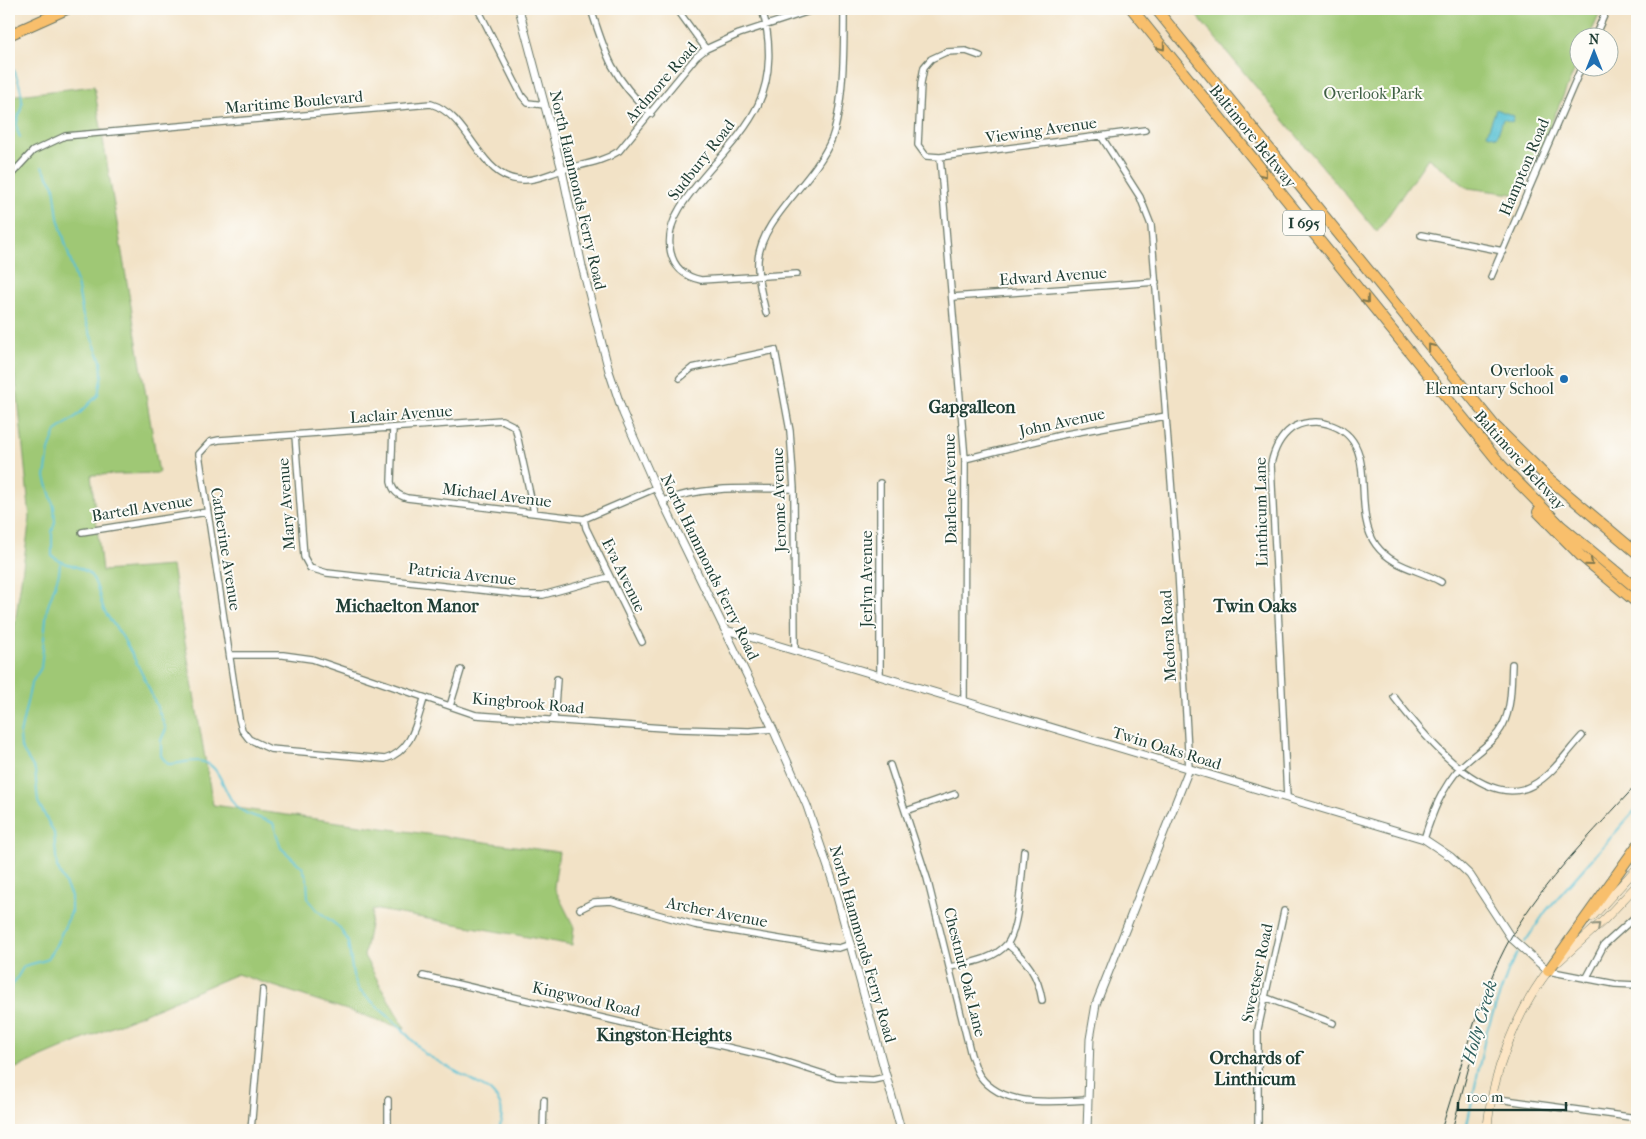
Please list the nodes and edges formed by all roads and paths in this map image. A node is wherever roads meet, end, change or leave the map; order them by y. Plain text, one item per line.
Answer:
1 (67, 9) edge
2 (478, 9) edge
3 (519, 9) edge
4 (591, 9) edge
5 (677, 9) edge
6 (762, 9) edge
7 (816, 9) edge
8 (844, 9) edge
9 (1132, 9) edge
10 (1156, 9) edge
11 (1607, 9) edge
12 (767, 25) junction
13 (1598, 28) edge
14 (9, 35) edge
15 (706, 49) junction
16 (980, 56) dead end
17 (1577, 78) edge
18 (545, 105) junction
19 (651, 114) junction
20 (1145, 130) dead end
21 (1102, 136) junction
22 (940, 157) junction
23 (562, 170) junction
24 (9, 177) edge
25 (1421, 234) dead end
26 (1503, 250) junction
27 (797, 274) dead end
28 (758, 276) junction
29 (1491, 277) dead end
30 (1156, 282) junction
31 (952, 297) junction
32 (766, 313) dead end
33 (680, 378) dead end
34 (1166, 416) junction
35 (393, 428) junction
36 (295, 436) junction
37 (1476, 436) junction
38 (203, 447) joint
39 (965, 459) junction
40 (880, 483) dead end
41 (656, 488) junction
42 (794, 489) junction
43 (663, 501) junction
44 (207, 512) junction
45 (534, 512) junction
46 (584, 519) junction
47 (82, 532) dead end
48 (1614, 535) junction
49 (1637, 548) edge
50 (1637, 553) edge
51 (310, 568) joint
52 (609, 577) junction
53 (1441, 582) dead end
54 (1637, 589) edge
55 (1637, 603) edge
56 (726, 630) junction
57 (642, 642) dead end
58 (795, 650) junction
59 (230, 655) junction
60 (1512, 664) dead end
61 (461, 670) dead end
62 (880, 675) junction
63 (557, 679) dead end
64 (1394, 697) dead end
65 (424, 699) junction
66 (964, 701) junction
67 (450, 706) junction
68 (554, 719) junction
69 (773, 728) junction
70 (1582, 736) dead end
71 (890, 765) dead end
72 (1460, 768) junction
73 (1189, 769) junction
74 (955, 794) dead end
75 (1286, 797) junction
76 (906, 811) junction
77 (1424, 839) junction
78 (1637, 846) edge
79 (1024, 851) dead end
80 (1637, 868) edge
81 (1637, 885) edge
82 (580, 909) dead end
83 (1284, 911) dead end
84 (1637, 915) edge
85 (851, 944) junction
86 (1007, 944) junction
87 (950, 967) junction
88 (1548, 971) junction
89 (424, 976) dead end
90 (1586, 978) junction
91 (1637, 985) edge
92 (262, 990) dead end
93 (1264, 997) junction
94 (1042, 1000) dead end
95 (1333, 1023) dead end
96 (887, 1077) junction
97 (1492, 1098) junction
98 (388, 1100) dead end
99 (544, 1100) dead end
100 (1088, 1100) junction
101 (1637, 1118) edge
102 (252, 1130) edge
103 (388, 1130) edge
104 (543, 1130) edge
105 (901, 1130) edge
106 (1087, 1130) edge
107 (1258, 1130) edge
108 (1488, 1130) edge

1 - 14 highway
2 - 18 street
3 - 18 street, North Hammonds Ferry Road
4 - 19 street
5 - 15 street
6 - 12 street, Sudbury Road
7 - 12 street, Ardmore Road
8 - 28 street
9 -> 37 highway, Baltimore Beltway / I 695
48 -> 10 highway, Baltimore Beltway / I 695
11 - 13 street
12 - 15 street, Ardmore Road
12 - 28 street, Sudbury Road
15 - 19 street, Ardmore Road
16 - 22 street
17 - 26 street, Hampton Road
18 - 23 street, North Hammonds Ferry Road
19 - 23 street, Ardmore Road
20 - 21 street, Viewing Avenue
21 - 22 street, Viewing Avenue
21 - 30 street, Medora Road
22 - 31 street, Darlene Avenue
23 - 24 street, Maritime Boulevard
23 - 41 street, North Hammonds Ferry Road
25 - 26 street
26 - 29 street, Hampton Road
27 - 28 street, Sudbury Road
28 - 32 street
30 - 31 street, Edward Avenue
30 - 34 street, Medora Road
31 - 39 street, Darlene Avenue
33 - 42 street, Jerome Avenue
34 - 39 street, John Avenue
34 - 73 street, Medora Road
35 - 36 street, Laclair Avenue
35 - 45 street, Michael Avenue
35 - 45 street, Laclair Avenue
36 - 38 street, Laclair Avenue
36 - 51 street, Mary Avenue
37 - 54 highway, Baltimore Beltway / I 695
37 -> 55 highway
38 - 44 street, Catherine Avenue
39 - 66 street, Darlene Avenue
40 - 62 street, Jerlyn Avenue
41 - 43 street, North Hammonds Ferry Road
41 - 46 street
42 - 43 street
42 - 58 street, Jerome Avenue
43 - 56 street, North Hammonds Ferry Road
44 - 47 street, Bartell Avenue
44 - 59 street, Catherine Avenue
45 - 46 street, Michael Avenue
46 - 52 street, Eva Avenue
48 - 49 highway
48 - 50 highway, Baltimore Beltway / I 695
51 - 52 street, Patricia Avenue
52 - 57 street, Eva Avenue
53 - 75 street, Linthicum Lane
56 - 58 street, Twin Oaks Road
56 - 69 street, North Hammonds Ferry Road
58 - 62 street, Twin Oaks Road
59 - 65 street, Kingbrook Road
59 - 65 street, Catherine Avenue
60 - 72 street
61 - 67 street
62 - 66 street, Twin Oaks Road
63 - 68 street
64 - 72 street
65 - 67 street, Kingbrook Road
66 - 73 street, Twin Oaks Road
67 - 68 street, Kingbrook Road
68 - 69 street, Kingbrook Road
69 - 85 street, North Hammonds Ferry Road
70 - 72 street
71 - 76 street, Chestnut Oak Lane
72 - 77 street
73 - 75 street, Twin Oaks Road
73 - 100 street, Medora Road
74 - 76 street
75 - 77 street, Twin Oaks Road
76 - 87 street, Chestnut Oak Lane
77 - 88 street, Twin Oaks Road
78 - 88 highway
79 - 86 street
80 - 88 main road
88 -> 81 main road
82 - 85 street, Archer Avenue
83 - 93 street, Sweetser Road
84 - 90 street
85 - 96 street, North Hammonds Ferry Road
86 - 87 street
86 - 94 street
87 - 100 street, Chestnut Oak Lane
88 - 90 street
88 - 97 main road
89 - 96 street, Kingwood Road
90 - 91 street
92 - 102 street
93 - 95 street
93 - 107 street, Sweetser Road
96 - 105 street, North Hammonds Ferry Road
97 - 101 street
97 - 108 main road
98 - 103 street
99 - 104 street
100 - 106 street, Medora Road

